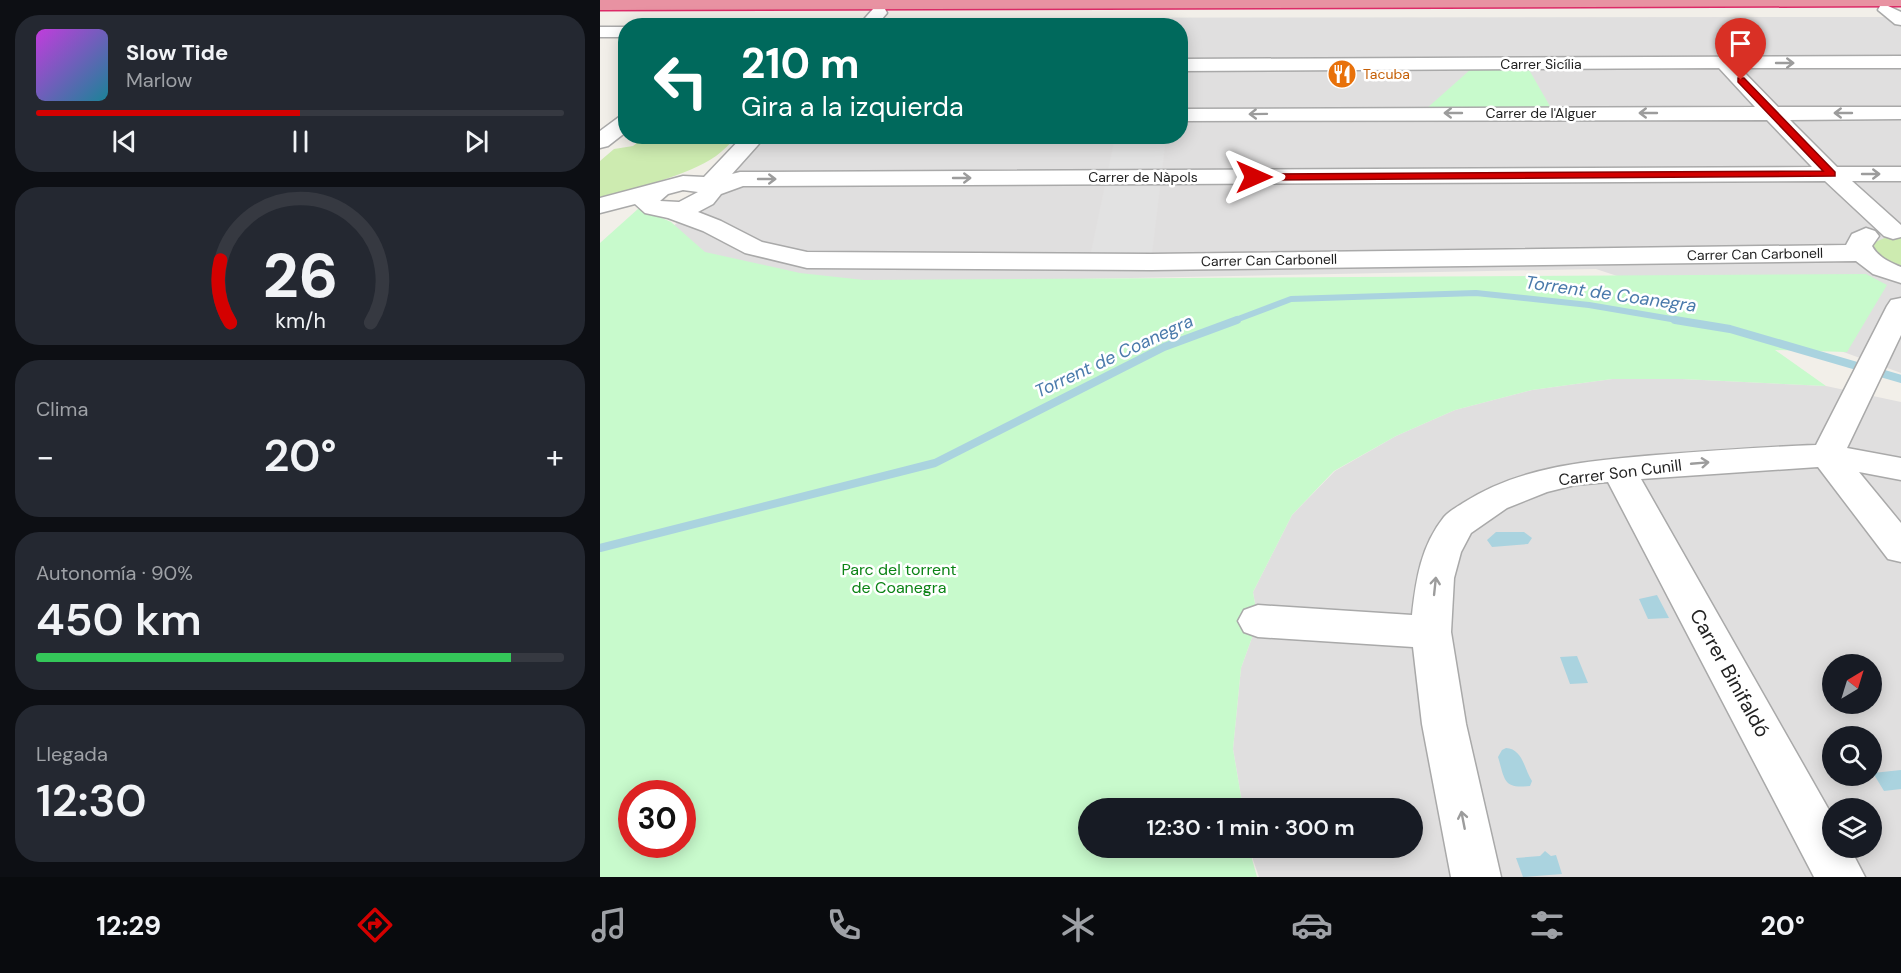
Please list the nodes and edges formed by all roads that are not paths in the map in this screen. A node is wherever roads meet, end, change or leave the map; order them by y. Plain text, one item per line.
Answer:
1 (600, 5) edge
2 (1894, 5) edge
3 (879, 13) dead end
4 (874, 18) edge
5 (1901, 20) edge
6 (1901, 62) edge
7 (1188, 64) edge
8 (1725, 64) junction
9 (1772, 113) junction
10 (1901, 113) edge
11 (1188, 116) edge
12 (618, 127) edge
13 (600, 141) edge
14 (748, 144) edge
15 (732, 159) junction
16 (1831, 174) junction
17 (1901, 174) edge
18 (708, 191) junction
19 (665, 198) junction
20 (600, 208) edge
21 (712, 226) junction
22 (1897, 232) edge
23 (1862, 253) junction
24 (1901, 275) edge
25 (1901, 306) edge
26 (1827, 455) junction
27 (1901, 469) edge
28 (1619, 470) junction
29 (1901, 549) edge
30 (1258, 621) dead end
31 (1431, 632) junction
32 (1476, 877) edge
33 (1840, 877) edge

1 - 2 highway
2 - 5 street
3 - 4 street
8 -> 6 street, Carrer Sicília
7 - 8 street, Carrer Sicília
8 - 9 street
10 -> 9 street, Carrer de l'Alguer
9 -> 11 street, Carrer de l'Alguer
9 - 16 street
12 - 13 street
14 - 15 street
15 - 18 street
15 - 19 street
16 -> 17 street, Carrer de Nàpols
18 -> 16 street, Carrer de Nàpols
16 - 22 street
18 - 19 street, Carrer de Nàpols
18 - 21 street
19 - 20 street
19 - 21 street, Carrer Can Carbonell
21 - 23 street, Carrer Can Carbonell
22 - 23 street
23 - 24 street
25 - 26 street
26 - 27 street, Carrer Son Cunill
28 -> 26 street, Carrer Son Cunill
26 - 29 street
31 -> 28 street, Carrer Son Cunill
28 - 33 street, Carrer Binifaldó
30 - 31 street
32 -> 31 street, Carrer Son Cunill

